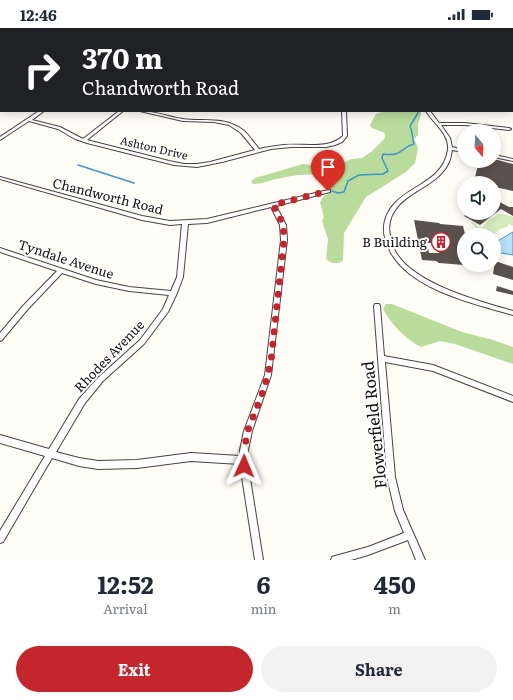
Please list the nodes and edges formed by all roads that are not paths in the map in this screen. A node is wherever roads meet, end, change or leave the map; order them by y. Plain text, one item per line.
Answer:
1 (41, 112) edge
2 (119, 112) edge
3 (147, 112) edge
4 (344, 112) edge
5 (429, 112) edge
6 (29, 120) junction
7 (439, 124) junction
8 (509, 129) dead end
9 (0, 139) edge
10 (84, 140) junction
11 (450, 148) junction
12 (257, 150) junction
13 (457, 150) edge
14 (501, 157) edge
15 (513, 160) edge
16 (0, 178) edge
17 (328, 191) dead end
18 (273, 205) junction
19 (185, 223) junction
20 (0, 250) edge
21 (60, 271) junction
22 (174, 293) junction
23 (377, 306) dead end
24 (513, 313) edge
25 (0, 338) edge
26 (381, 358) junction
27 (513, 399) edge
28 (0, 439) edge
29 (50, 454) junction
30 (244, 460) junction
31 (410, 535) junction
32 (0, 540) edge
33 (259, 560) edge
34 (335, 560) edge
35 (421, 560) edge

1 - 6 street
2 - 10 street
3 - 12 street
4 - 12 street, Ashton Drive
5 - 7 street
6 - 9 street
6 - 10 street, Ashton Drive
7 - 8 street
7 - 11 street
10 - 12 street, Ashton Drive
11 - 13 street
11 - 24 street
14 - 15 street
16 - 19 street, Chandworth Road
17 - 18 street, Chandworth Road
18 - 19 street, Chandworth Road
18 - 30 street
19 - 22 street, Rhodes Avenue
20 - 21 street, Tyndale Avenue
21 - 22 street, Tyndale Avenue
21 - 25 street
22 - 29 street, Rhodes Avenue
23 - 26 street, Flowerfield Road
26 - 27 street
26 - 31 street, Flowerfield Road
28 - 29 street
29 - 30 street
29 - 32 street, Rhodes Avenue
30 - 33 street
31 - 34 street
31 - 35 street, Flowerfield Road

